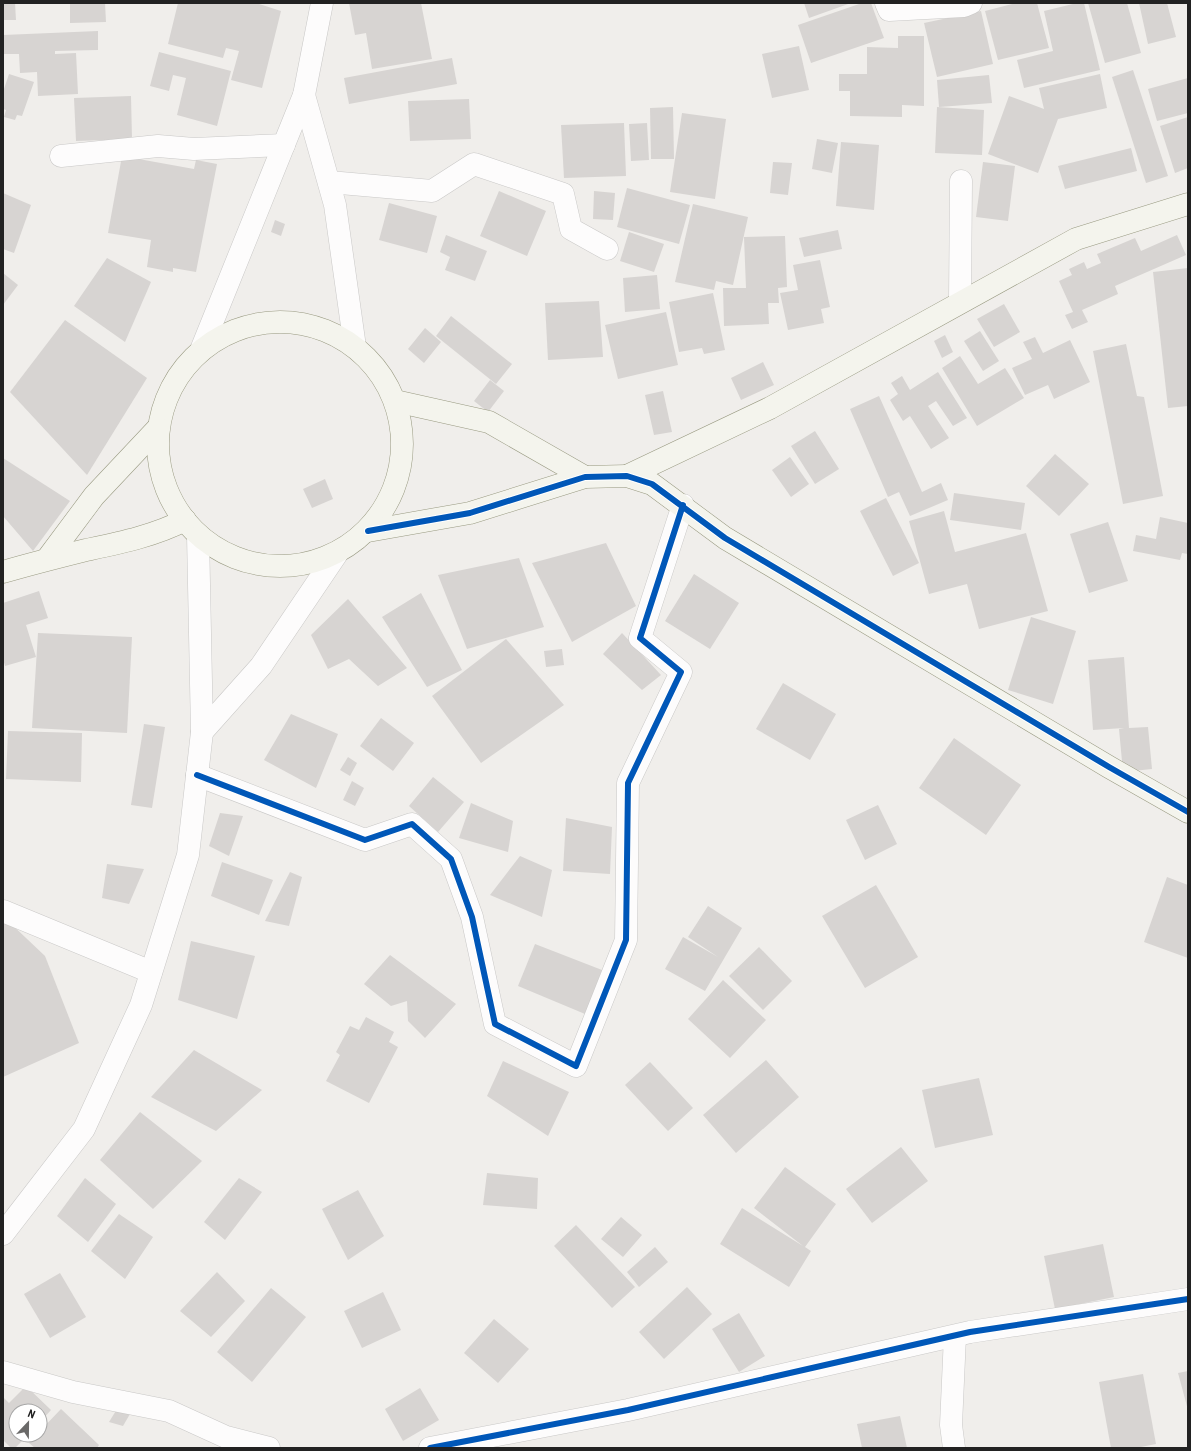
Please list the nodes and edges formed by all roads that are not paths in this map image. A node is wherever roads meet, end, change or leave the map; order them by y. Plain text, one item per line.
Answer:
1 (322, 3) edge
2 (886, 3) edge
3 (971, 3) edge
4 (304, 95) junction
5 (284, 145) junction
6 (61, 156) dead end
7 (961, 181) dead end
8 (329, 182) junction
9 (1188, 204) edge
10 (607, 249) dead end
11 (960, 302) junction
12 (354, 347) junction
13 (201, 350) junction
14 (396, 401) junction
15 (158, 428) junction
16 (627, 476) junction
17 (586, 477) junction
18 (683, 505) junction
19 (192, 527) junction
20 (368, 531) junction
21 (338, 552) junction
22 (47, 559) junction
23 (3, 572) edge
24 (202, 732) junction
25 (197, 775) junction
26 (1188, 812) edge
27 (3, 910) edge
28 (151, 972) junction
29 (3, 1234) edge
30 (1188, 1299) edge
31 (955, 1336) junction
32 (3, 1372) edge
33 (230, 1442) edge
34 (269, 1448) edge
35 (430, 1448) edge
36 (954, 1448) edge

1 - 4 street
2 - 3 street
4 - 5 street
4 - 8 street
5 - 6 street
5 - 13 street
7 - 11 street
8 - 10 street
8 - 12 street
9 - 11 street
11 - 16 street
12 - 13 street
12 - 14 street
13 - 15 street
14 - 17 street
14 - 20 street
15 - 19 street
15 - 22 street
16 - 17 street
16 - 18 street
17 - 20 street
18 - 25 street
18 - 26 street
19 - 21 street
19 - 22 street
19 - 24 street
20 - 21 street
21 - 24 street
22 - 23 street
24 - 25 street
25 - 28 street
27 - 28 street
28 - 29 street
30 - 31 street
31 - 35 street
31 - 36 street
32 - 33 street
33 - 34 street

